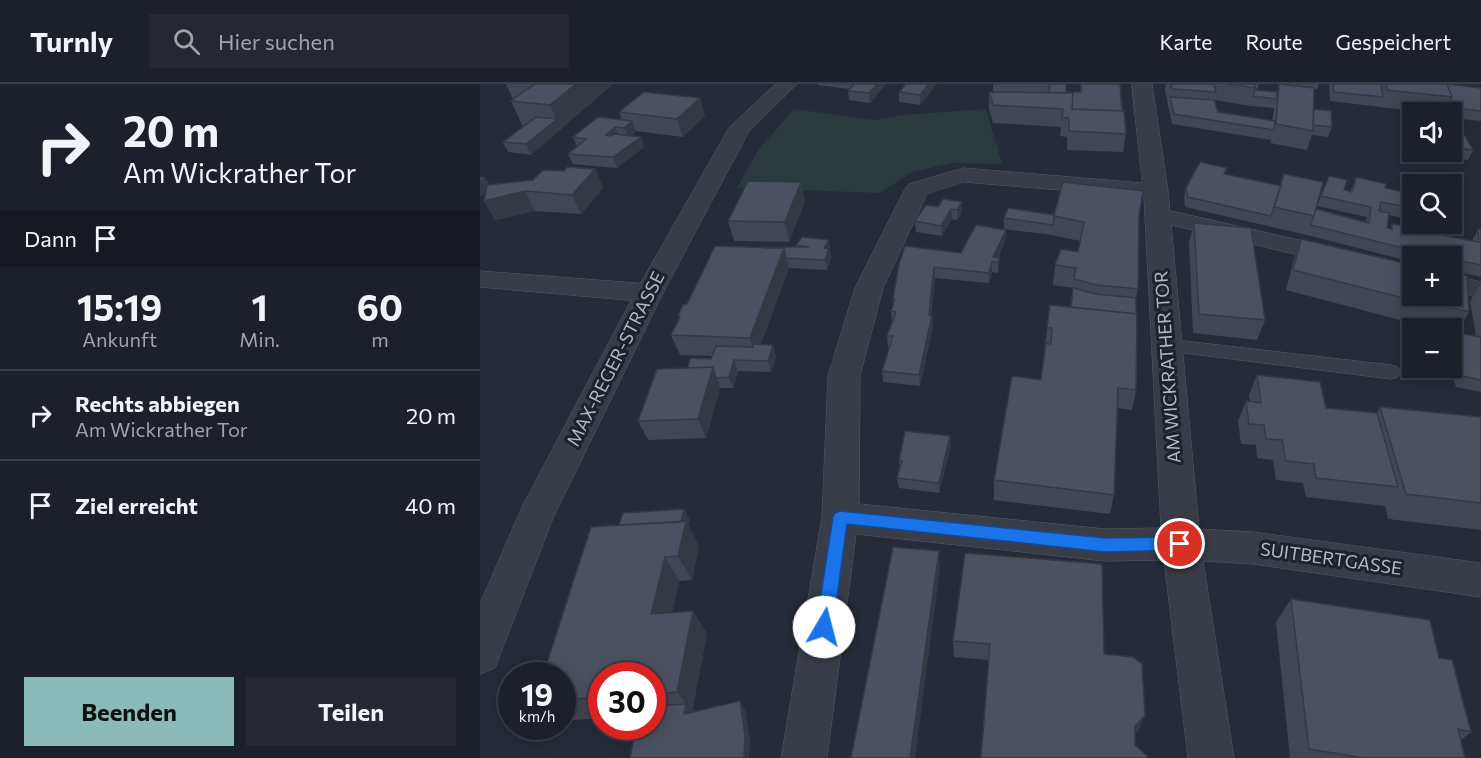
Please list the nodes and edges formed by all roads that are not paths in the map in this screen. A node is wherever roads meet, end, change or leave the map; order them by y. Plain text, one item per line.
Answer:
1 (787, 84) edge
2 (1142, 84) edge
3 (1157, 203) junction
4 (1402, 271) edge
5 (480, 279) edge
6 (1462, 286) edge
7 (1481, 290) edge
8 (649, 293) junction
9 (1167, 345) junction
10 (1391, 372) dead end
11 (840, 517) junction
12 (1180, 544) junction
13 (1481, 580) edge
14 (480, 654) edge
15 (804, 758) edge
16 (1211, 758) edge

1 - 8 street, MAX-REGER-STRASSE
2 - 3 street, AM WICKRATHER TOR
3 - 4 street
3 - 9 street, AM WICKRATHER TOR
3 - 11 street
5 - 8 street
6 - 7 street
8 - 14 street, MAX-REGER-STRASSE
9 - 10 lane
9 - 12 street, AM WICKRATHER TOR
11 - 12 street
11 - 15 street
12 - 13 street, SUITBERTGASSE
12 - 16 street, AM WICKRATHER TOR

